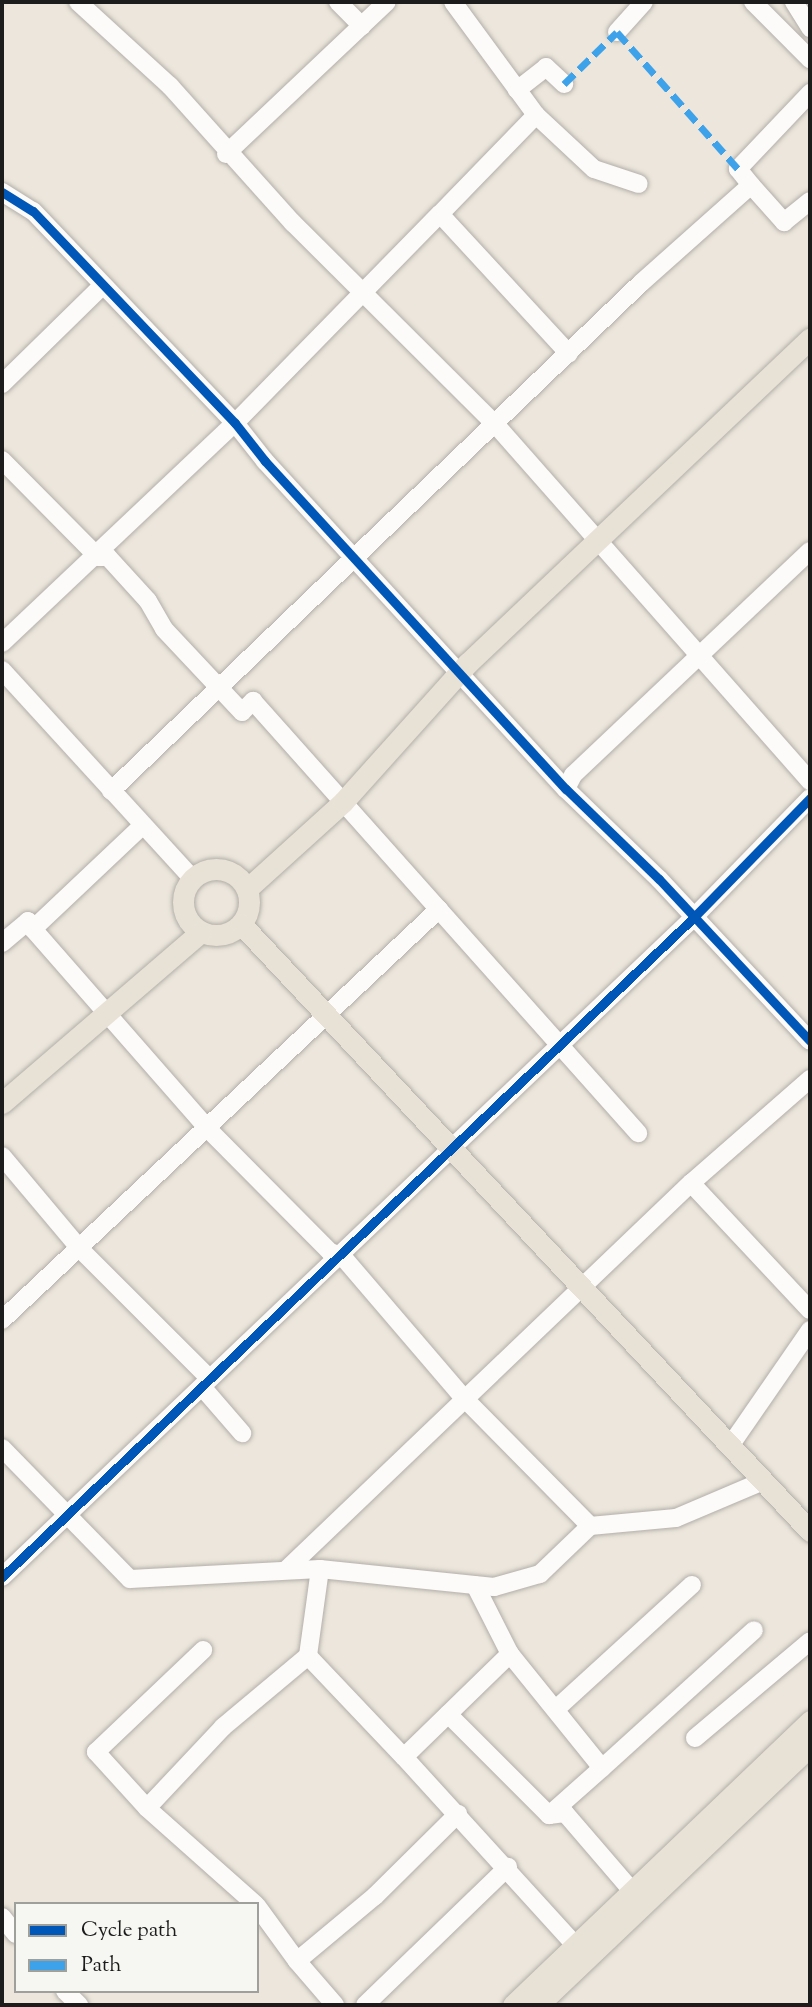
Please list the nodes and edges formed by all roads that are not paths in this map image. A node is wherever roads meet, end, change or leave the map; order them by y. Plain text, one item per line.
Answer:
1 (338, 2) edge
2 (387, 2) edge
3 (453, 2) edge
4 (644, 2) edge
5 (753, 2) edge
6 (794, 2) edge
7 (89, 6) edge
8 (362, 26) junction
9 (810, 28) edge
10 (617, 32) dead end
11 (810, 59) edge
12 (564, 84) dead end
13 (517, 90) junction
14 (810, 93) edge
15 (536, 115) junction
16 (226, 154) junction
17 (639, 184) dead end
18 (751, 185) junction
19 (2, 192) edge
20 (810, 201) edge
21 (440, 214) junction
22 (102, 286) junction
23 (364, 292) junction
24 (810, 339) edge
25 (569, 354) junction
26 (2, 384) edge
27 (235, 423) junction
28 (496, 425) junction
29 (2, 460) edge
30 (599, 539) junction
31 (810, 551) edge
32 (98, 557) junction
33 (356, 558) junction
34 (2, 643) edge
35 (697, 657) junction
36 (2, 670) edge
37 (464, 672) junction
38 (220, 689) junction
39 (810, 781) edge
40 (566, 789) junction
41 (110, 790) junction
42 (810, 798) edge
43 (343, 802) junction
44 (142, 826) junction
45 (192, 878) junction
46 (247, 889) junction
47 (439, 909) junction
48 (693, 918) junction
49 (241, 924) junction
50 (33, 929) junction
51 (201, 932) junction
52 (2, 943) edge
53 (327, 1014) junction
54 (106, 1015) junction
55 (810, 1041) edge
56 (559, 1042) junction
57 (810, 1079) edge
58 (2, 1103) edge
59 (208, 1129) junction
60 (638, 1133) dead end
61 (450, 1147) junction
62 (2, 1156) edge
63 (691, 1183) junction
64 (79, 1249) junction
65 (342, 1256) junction
66 (580, 1286) junction
67 (810, 1310) edge
68 (2, 1320) edge
69 (810, 1330) edge
70 (208, 1377) junction
71 (463, 1397) junction
72 (243, 1433) dead end
73 (730, 1446) junction
74 (2, 1448) edge
75 (763, 1481) junction
76 (66, 1516) junction
77 (590, 1526) junction
78 (810, 1531) edge
79 (320, 1569) junction
80 (286, 1570) junction
81 (2, 1577) edge
82 (475, 1585) junction
83 (692, 1585) dead end
84 (754, 1630) dead end
85 (810, 1641) edge
86 (203, 1650) dead end
87 (510, 1654) junction
88 (308, 1656) junction
89 (556, 1709) junction
90 (448, 1714) junction
91 (810, 1721) edge
92 (695, 1738) dead end
93 (810, 1746) edge
94 (404, 1757) junction
95 (602, 1768) junction
96 (146, 1808) junction
97 (458, 1814) junction
98 (549, 1815) junction
99 (508, 1867) junction
100 (632, 1891) junction
101 (253, 1902) edge
102 (259, 1909) edge
103 (2, 1917) edge
104 (14, 1932) edge
105 (575, 1945) junction
106 (297, 1961) junction
107 (335, 2005) edge
108 (365, 2005) edge
109 (513, 2005) edge
110 (538, 2005) edge

1 - 8 street
2 - 8 street
3 - 13 street
4 - 10 street
5 - 11 street
6 - 9 street
7 - 16 street
8 - 16 street
12 - 13 street
13 - 15 street
14 - 18 street
15 - 17 street
15 - 21 street
16 - 23 street
18 - 20 street
18 - 25 street
19 - 22 street
21 - 23 street
21 - 25 street
22 - 26 street
22 - 27 street
23 - 27 street
23 - 28 street
24 - 30 main road
25 - 28 street
27 - 32 street
27 - 33 street
28 - 30 street
28 - 33 street
29 - 32 street
30 - 35 street
30 - 37 main road
31 - 35 street
32 - 34 street
32 - 38 street
33 - 37 street
33 - 38 street
35 - 39 street
35 - 40 street
36 - 41 street
37 - 40 street
37 - 43 main road
38 - 41 street
38 - 43 street
40 - 48 street
41 - 44 street
42 - 48 street
43 - 46 main road
43 - 47 street
44 - 45 street
44 - 50 street
45 - 46 main road
45 - 51 main road
46 - 49 main road
47 - 53 street
47 - 56 street
48 - 55 street
48 - 56 street
49 - 51 main road
49 - 53 main road
50 - 52 street
50 - 54 street
51 - 54 main road
53 - 59 street
53 - 61 main road
54 - 58 main road
54 - 59 street
56 - 60 street
56 - 61 street
57 - 63 street
59 - 64 street
59 - 65 street
61 - 65 street
61 - 66 main road
62 - 64 street
63 - 66 street
63 - 67 street
64 - 68 street
64 - 70 street
65 - 70 street
65 - 71 street
66 - 71 street
66 - 73 main road
69 - 73 street
70 - 72 street
70 - 76 street
71 - 77 street
71 - 80 street
73 - 75 main road
74 - 76 street
75 - 77 street
75 - 78 main road
76 - 80 street
76 - 81 street
77 - 82 street
79 - 80 street
79 - 82 street
79 - 88 street
82 - 87 street
83 - 89 street
84 - 95 street
85 - 92 street
86 - 96 street
87 - 89 street
87 - 90 street
88 - 94 street
88 - 96 street
89 - 95 street
90 - 94 street
90 - 98 street
91 - 100 main road
93 - 110 main road
94 - 97 street
95 - 98 street
96 - 101 street
97 - 99 street
97 - 106 street
98 - 100 street
99 - 105 street
99 - 108 street
100 - 105 main road
102 - 106 street
103 - 104 street
105 - 109 main road
106 - 107 street

